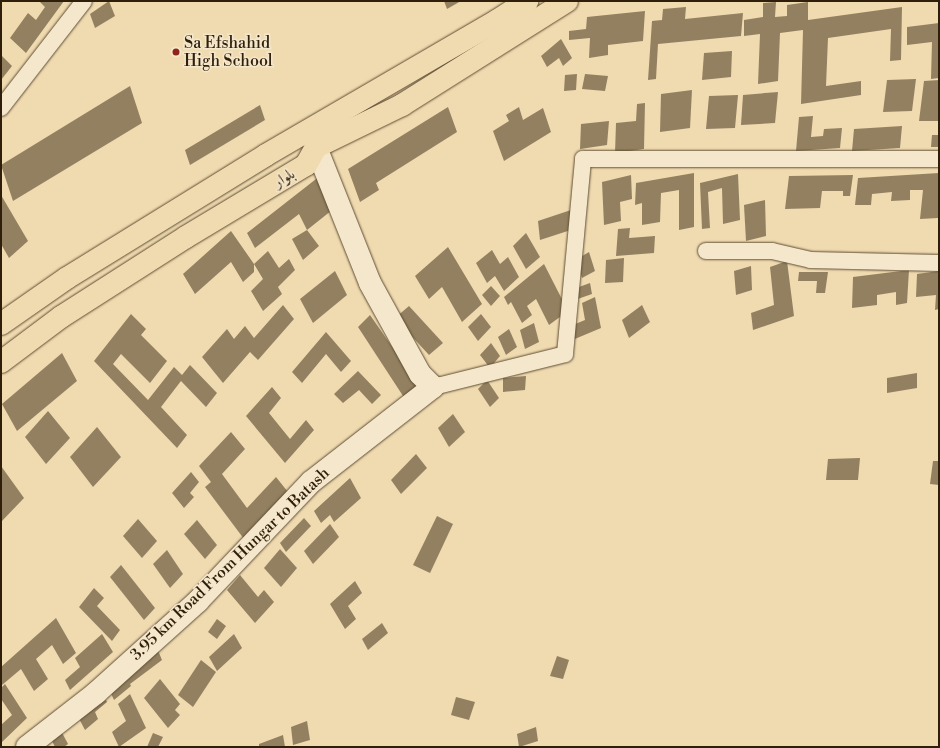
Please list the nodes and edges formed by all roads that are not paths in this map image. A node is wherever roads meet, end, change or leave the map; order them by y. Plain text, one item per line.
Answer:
1 (84, 1) edge
2 (527, 1) edge
3 (567, 1) edge
4 (504, 29) junction
5 (1, 108) edge
6 (316, 147) junction
7 (939, 159) edge
8 (706, 251) dead end
9 (939, 263) edge
10 (1, 324) edge
11 (1, 362) edge
12 (433, 387) junction
13 (27, 747) edge

1 - 5 street
2 - 4 main road, بلوار
3 - 4 main road, بلوار
4 - 6 main road, بلوار
4 - 10 main road, بلوار
6 - 11 main road, بلوار
6 - 12 street
7 - 12 street
8 - 9 street
12 - 13 street, 3.95 km Road From Hungar to Batash

